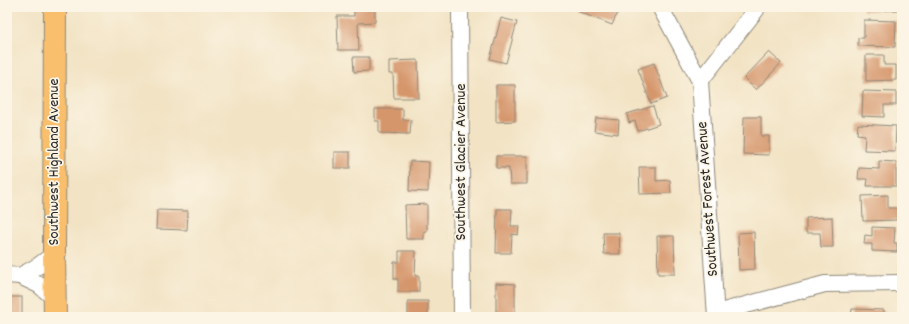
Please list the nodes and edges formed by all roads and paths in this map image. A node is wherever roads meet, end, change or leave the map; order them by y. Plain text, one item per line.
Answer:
1 (54, 7) edge
2 (460, 7) edge
3 (660, 7) edge
4 (756, 7) edge
5 (700, 81) junction
6 (54, 254) junction
7 (14, 275) edge
8 (902, 283) edge
9 (55, 307) edge
10 (716, 315) edge
11 (462, 317) edge

1 - 6 highway, Southwest Highland Avenue
2 - 11 street, Southwest Glacier Avenue
3 - 5 street
4 - 5 street
5 - 10 street, Southwest Forest Avenue
6 - 7 street
6 - 9 highway, Southwest Highland Avenue
7 - 9 street
8 - 10 street

